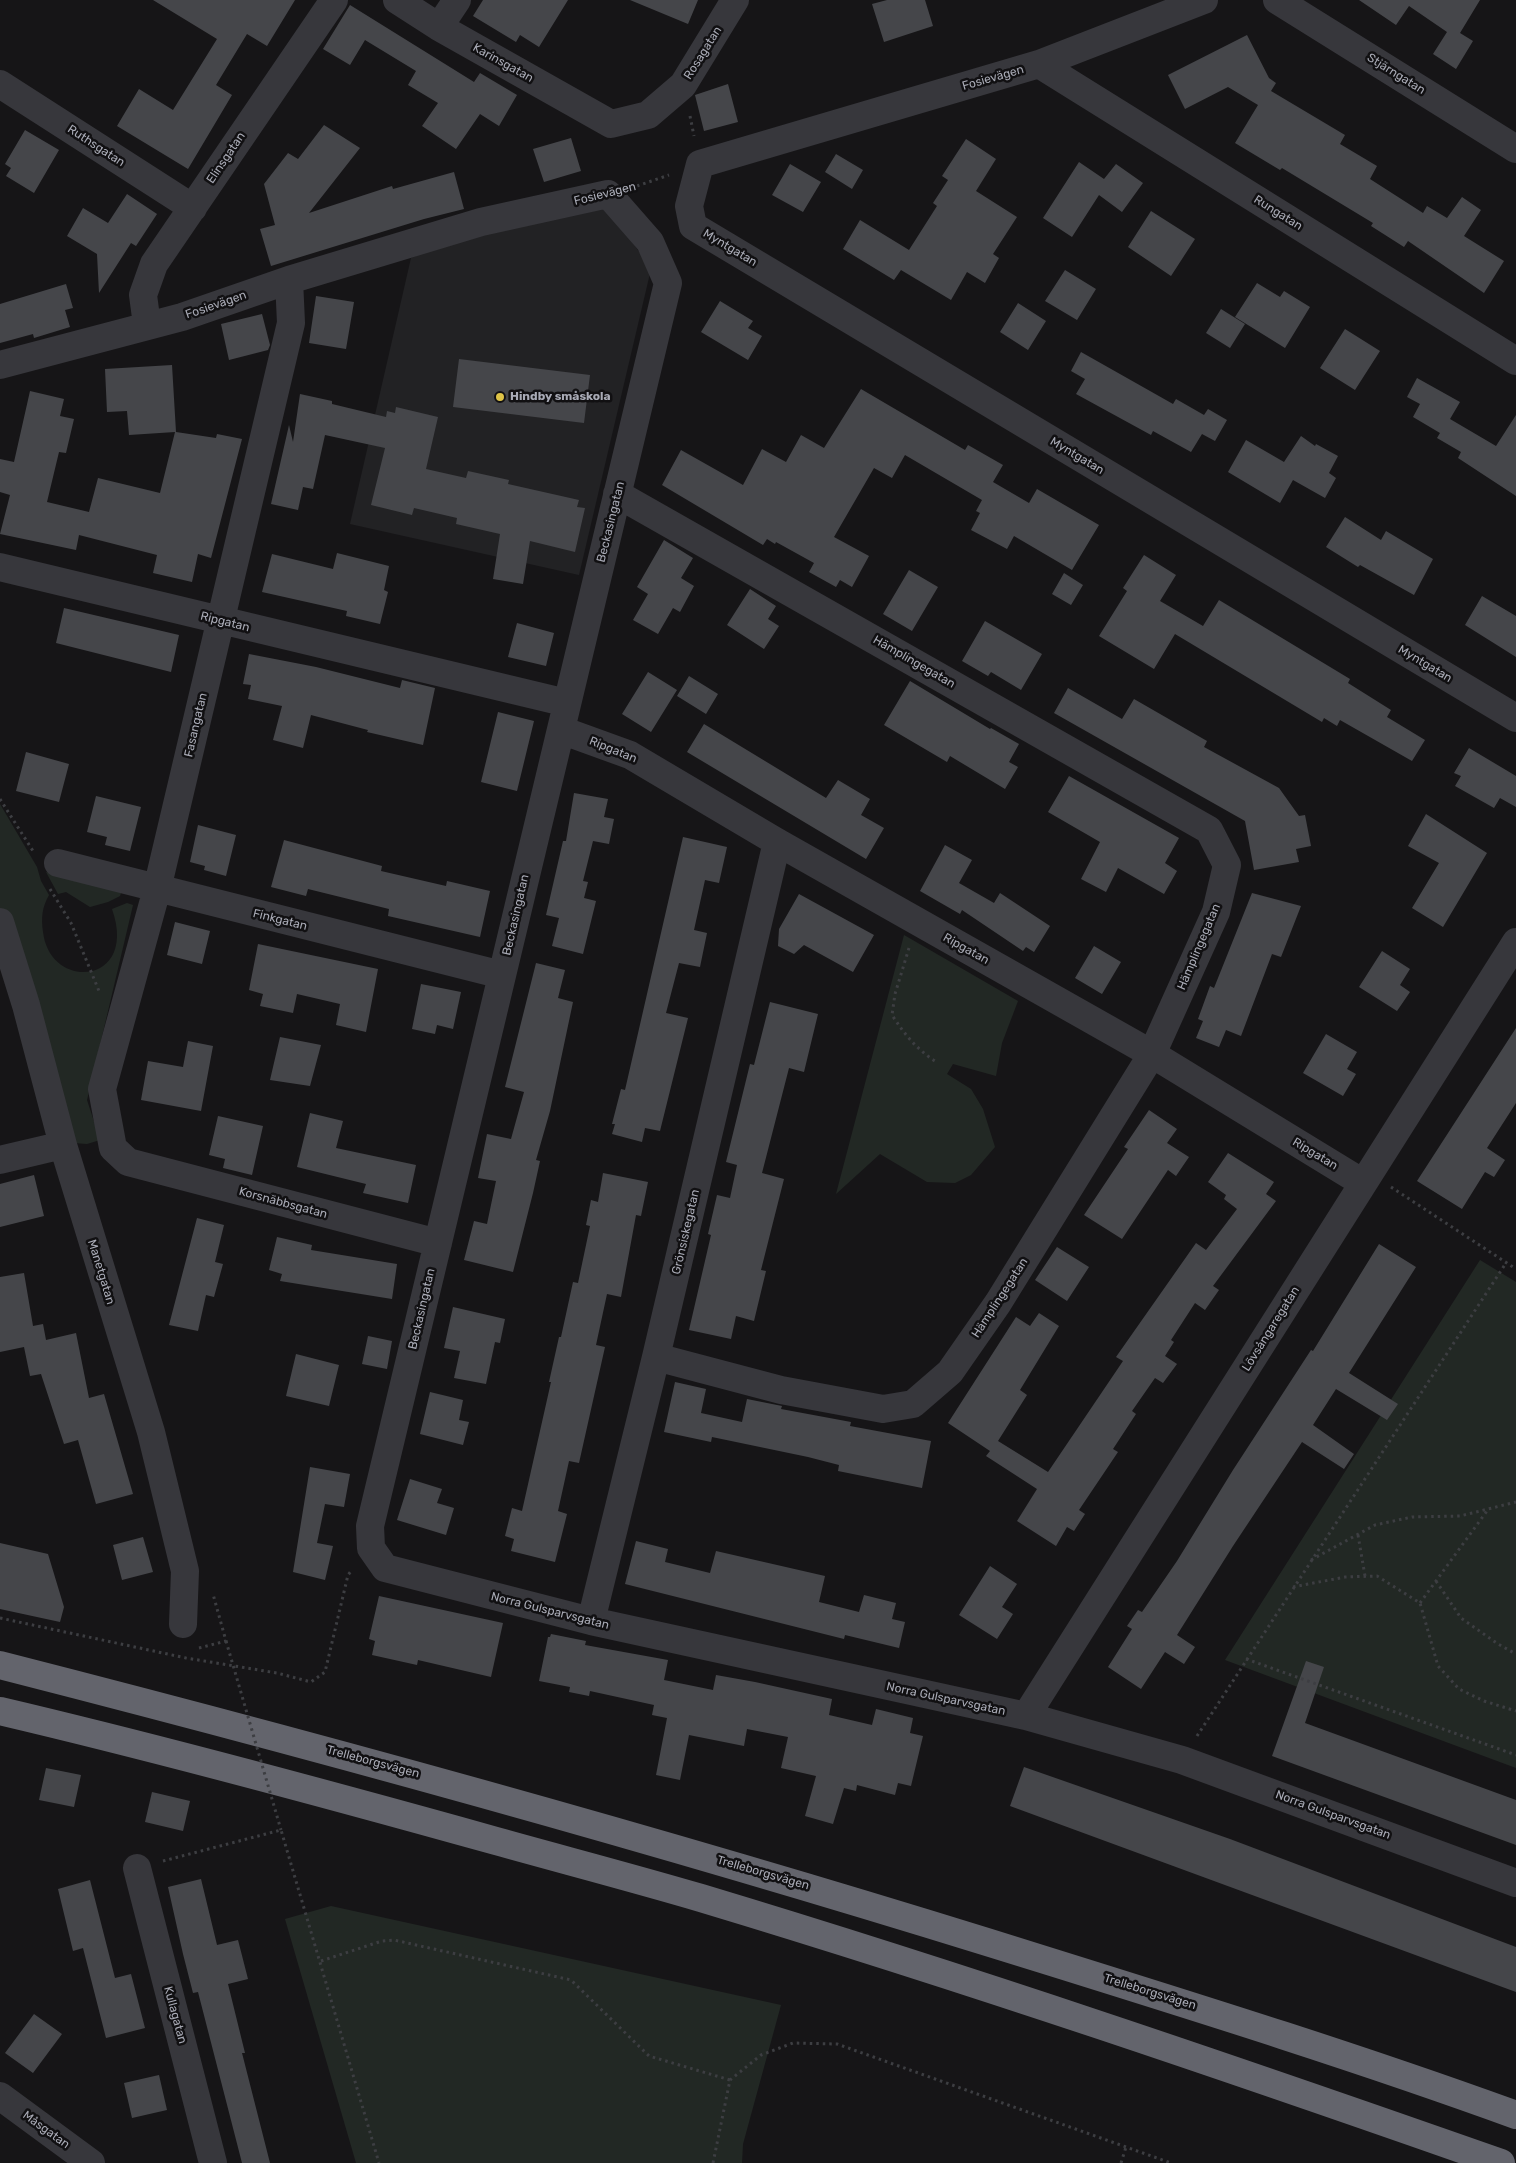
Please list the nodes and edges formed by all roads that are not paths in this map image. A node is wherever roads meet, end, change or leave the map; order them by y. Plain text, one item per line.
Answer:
1 (334, 0) edge
2 (396, 0) edge
3 (457, 0) edge
4 (736, 0) edge
5 (1204, 0) edge
6 (1277, 0) edge
7 (439, 28) junction
8 (1039, 64) junction
9 (0, 84) edge
10 (611, 124) joint
11 (1516, 148) edge
12 (700, 164) joint
13 (193, 208) junction
14 (289, 280) junction
15 (668, 283) joint
16 (147, 325) junction
17 (1516, 361) edge
18 (0, 365) edge
19 (617, 494) junction
20 (0, 567) edge
21 (221, 621) junction
22 (567, 704) junction
23 (1516, 718) edge
24 (561, 730) junction
25 (776, 842) junction
26 (47, 868) road end
27 (157, 889) junction
28 (0, 922) edge
29 (1516, 942) edge
30 (502, 975) junction
31 (1152, 1054) junction
32 (63, 1145) junction
33 (0, 1160) edge
34 (128, 1162) joint
35 (1367, 1178) junction
36 (438, 1243) junction
37 (656, 1356) junction
38 (370, 1548) joint
39 (591, 1622) junction
40 (182, 1624) dead end
41 (0, 1665) edge
42 (0, 1711) edge
43 (1026, 1716) junction
44 (137, 1868) road end
45 (1516, 1883) edge
46 (0, 2096) edge
47 (1516, 2115) edge
48 (91, 2163) edge
49 (213, 2163) edge
50 (1501, 2163) edge

1 - 13 street, Elinsgatan
2 - 7 street, Karinsgatan
3 - 7 street
4 - 10 street, Rosagatan
5 - 8 street, Fosievägen
6 - 11 street, Stjärngatan
7 - 10 street, Karinsgatan
8 - 12 street, Fosievägen
8 - 17 street, Rungatan
9 - 13 street, Ruthsgatan
12 - 23 street, Myntgatan
13 - 16 street, Elinsgatan
14 - 15 street, Fosievägen
14 - 16 street, Fosievägen
14 - 21 street, Fasangatan
15 - 19 street, Beckasingatan
16 - 18 street, Fosievägen
19 - 22 street, Beckasingatan
19 - 31 street, Hämplingegatan
20 - 21 street, Ripgatan
21 - 22 street, Ripgatan
21 - 27 street, Fasangatan
22 - 24 street, Beckasingatan
24 - 25 street, Ripgatan
24 - 30 street, Beckasingatan
25 - 31 street, Ripgatan
25 - 37 street, Grönsiskegatan
26 - 27 street, Finkgatan
27 - 30 street, Finkgatan
27 - 34 street, Fasangatan
28 - 32 street, Manetgatan
29 - 35 street, Lövsångaregatan
30 - 36 street, Beckasingatan
31 - 35 street, Ripgatan
31 - 37 street, Hämplingegatan
32 - 33 street
32 - 40 street, Manetgatan
34 - 36 street, Korsnäbbsgatan
35 - 43 street, Lövsångaregatan
36 - 38 street, Beckasingatan
37 - 39 street, Grönsiskegatan
38 - 39 street, Norra Gulsparvsgatan
39 - 43 street, Norra Gulsparvsgatan
41 - 47 highway, Trelleborgsvägen
42 - 50 highway
43 - 45 street, Norra Gulsparvsgatan
44 - 49 street, Kullagatan
46 - 48 street, Måsgatan

